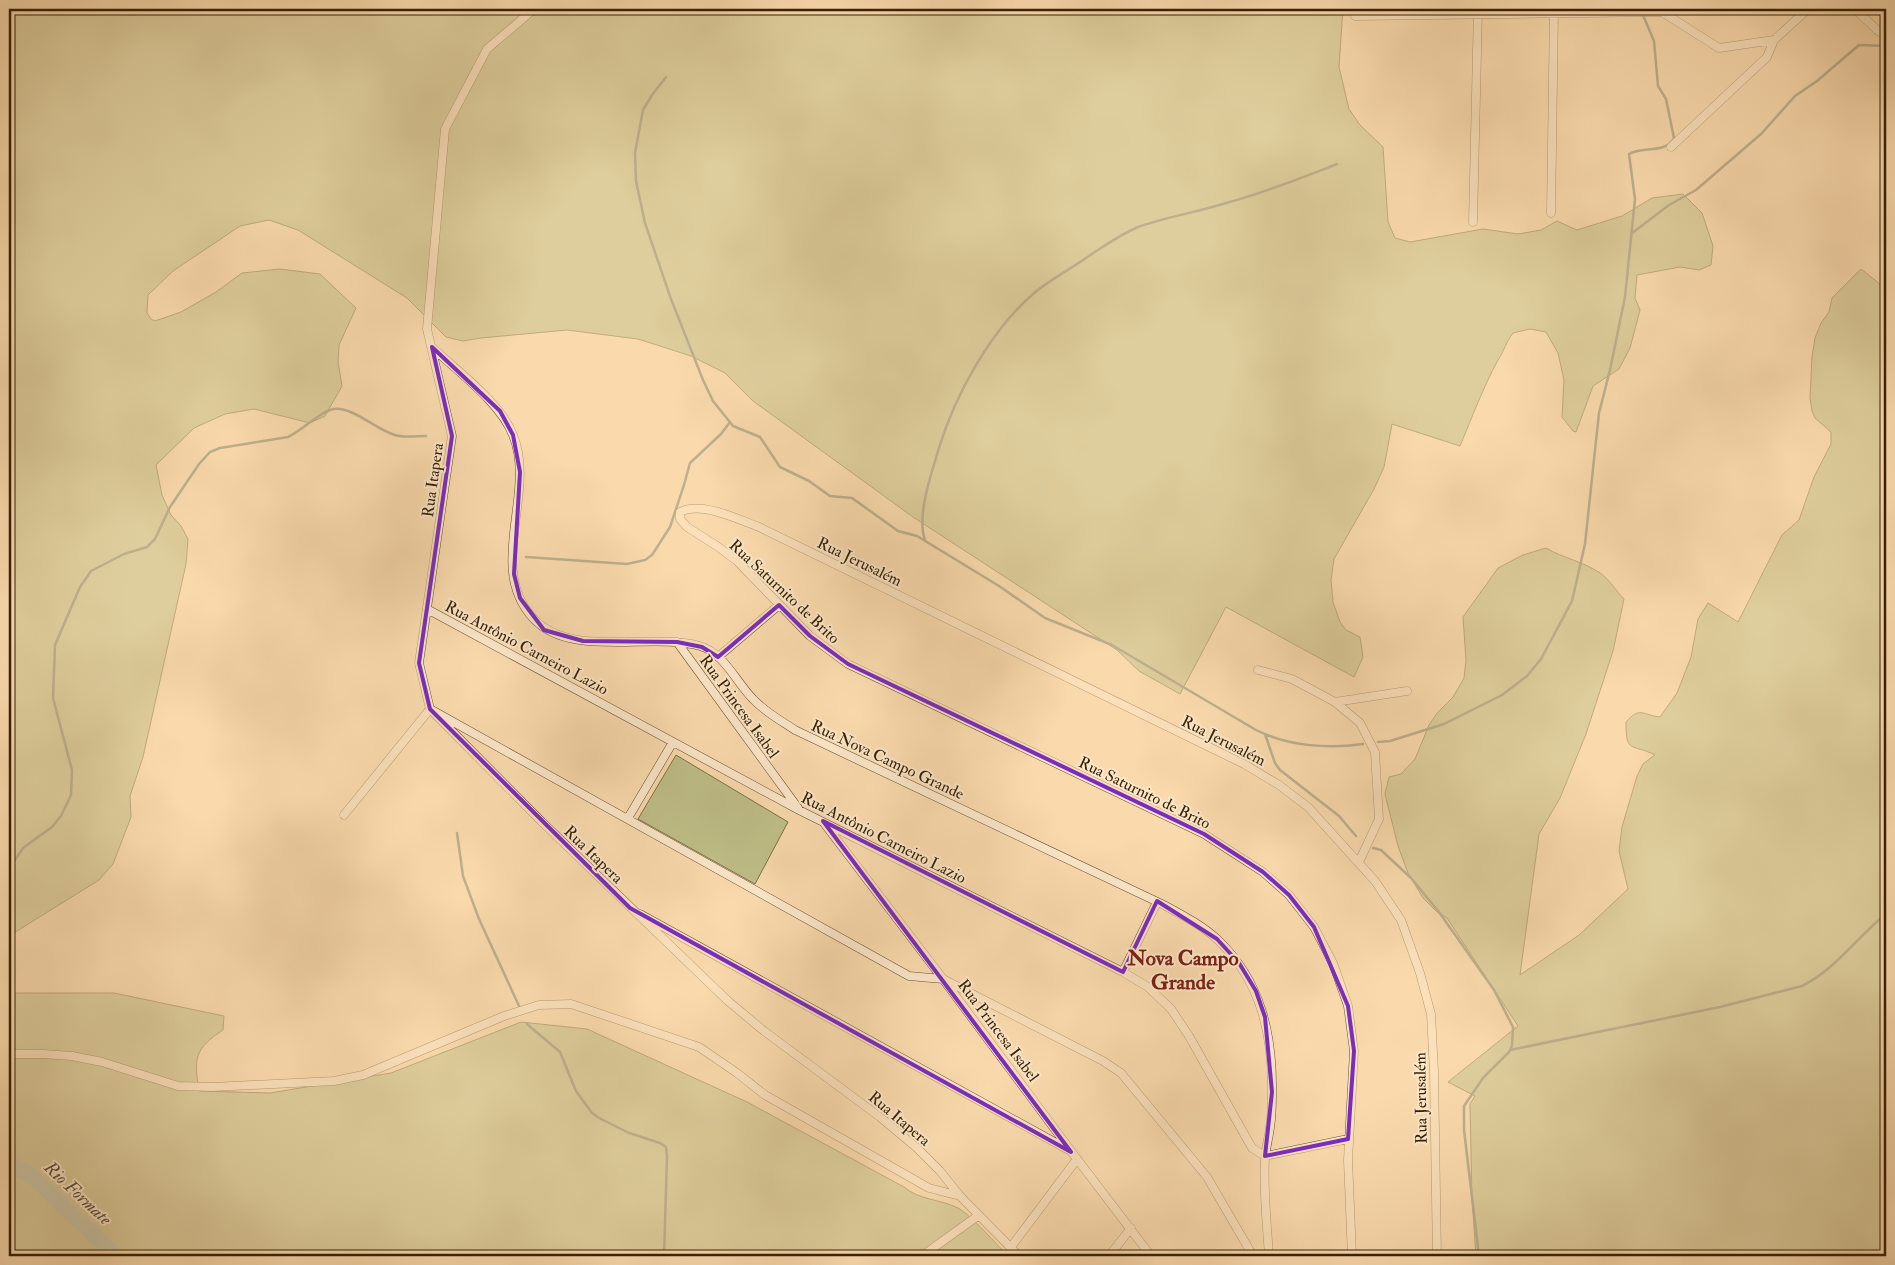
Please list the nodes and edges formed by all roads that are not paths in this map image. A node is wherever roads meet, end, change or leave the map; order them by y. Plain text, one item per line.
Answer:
1 (534, 9) edge
2 (1808, 9) edge
3 (1855, 9) edge
4 (1661, 10) edge
5 (1554, 11) edge
6 (1478, 12) edge
7 (1355, 16) dead end
8 (1886, 36) edge
9 (1774, 40) junction
10 (1671, 147) dead end
11 (1551, 213) dead end
12 (1472, 222) dead end
13 (432, 348) junction
14 (680, 512) joint
15 (779, 604) junction
16 (426, 609) junction
17 (677, 642) junction
18 (718, 657) junction
19 (1258, 670) dead end
20 (1407, 691) dead end
21 (1335, 702) junction
22 (430, 709) junction
23 (673, 742) junction
24 (799, 810) junction
25 (344, 815) dead end
26 (628, 818) junction
27 (823, 821) junction
28 (1358, 862) junction
29 (1157, 902) junction
30 (630, 908) junction
31 (1123, 972) junction
32 (943, 979) junction
33 (9, 1054) edge
34 (1348, 1139) junction
35 (1071, 1152) junction
36 (1265, 1156) junction
37 (1077, 1160) junction
38 (960, 1196) junction
39 (979, 1215) junction
40 (1131, 1228) junction
41 (1011, 1247) junction
42 (922, 1256) edge
43 (1020, 1256) edge
44 (1108, 1256) edge
45 (1151, 1256) edge
46 (1253, 1256) edge
47 (1269, 1256) edge
48 (1352, 1256) edge
49 (1437, 1256) edge

1 - 13 street, Rua Itapera
2 - 9 street
3 - 8 street
4 - 5 street
4 - 9 street
5 - 6 street
5 - 11 street
6 - 7 street
6 - 12 street
9 - 10 street
13 - 16 street, Rua Itapera
13 - 17 street, Rua Nova Campo Grande
14 - 15 street, Rua Saturnito de Brito
14 - 28 street, Rua Jerusalém
15 - 18 street
15 - 34 street, Rua Saturnito de Brito
16 - 22 street, Rua Itapera
16 - 23 street, Rua Antônio Carneiro Lazio
17 - 18 street, Rua Nova Campo Grande
17 - 24 street, Rua Princesa Isabel
18 - 29 street, Rua Nova Campo Grande
19 - 21 street
20 - 21 street
21 - 28 street
22 - 25 street
22 - 26 street
22 - 30 street, Rua Itapera
23 - 24 street, Rua Antônio Carneiro Lazio
23 - 26 street
24 - 27 street, Rua Antônio Carneiro Lazio
26 - 32 street
27 - 31 street, Rua Antônio Carneiro Lazio
27 - 32 street, Rua Princesa Isabel
28 - 49 street, Rua Jerusalém
29 - 31 street
29 - 36 street, Rua Nova Campo Grande
30 - 35 street
30 - 38 street, Rua Itapera
31 - 36 street, Rua Antônio Carneiro Lazio
32 - 35 street, Rua Princesa Isabel
32 - 46 street
33 - 38 street
34 - 36 street
34 - 48 street, Rua Saturnito de Brito
35 - 37 street, Rua Princesa Isabel
36 - 47 street, Rua Nova Campo Grande
37 - 40 street, Rua Princesa Isabel
37 - 41 street
38 - 39 street, Rua Itapera
39 - 41 street, Rua Itapera
39 - 42 street
40 - 44 street
40 - 45 street, Rua Princesa Isabel
41 - 43 street, Rua Itapera

